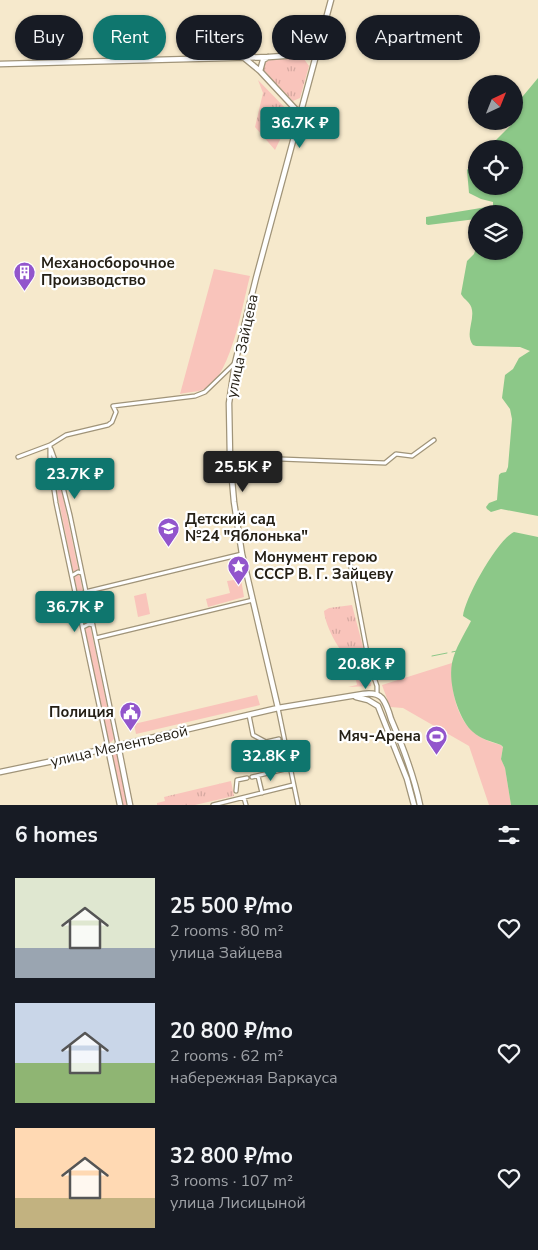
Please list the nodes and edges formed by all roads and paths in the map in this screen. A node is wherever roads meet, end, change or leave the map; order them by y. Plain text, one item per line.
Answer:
1 (331, 0) edge
2 (327, 15) edge
3 (262, 57) edge
4 (269, 57) junction
5 (272, 57) edge
6 (176, 59) edge
7 (247, 60) edge
8 (309, 60) edge
9 (314, 60) edge
10 (0, 64) edge
11 (312, 67) junction
12 (260, 71) junction
13 (304, 100) junction
14 (288, 102) junction
15 (300, 114) junction
16 (235, 363) junction
17 (434, 440) dead end
18 (50, 445) junction
19 (18, 457) dead end
20 (230, 457) junction
21 (54, 490) junction
22 (64, 490) junction
23 (242, 554) junction
24 (349, 557) dead end
25 (82, 573) junction
26 (73, 575) junction
27 (86, 592) junction
28 (254, 600) junction
29 (93, 624) junction
30 (83, 627) junction
31 (96, 638) junction
32 (105, 685) junction
33 (96, 686) junction
34 (379, 695) junction
35 (355, 696) junction
36 (374, 702) junction
37 (278, 708) junction
38 (249, 715) junction
39 (279, 739) dead end
40 (118, 745) junction
41 (108, 748) junction
42 (285, 769) dead end
43 (0, 772) edge
44 (258, 776) junction
45 (252, 777) dead end
46 (247, 778) dead end
47 (293, 785) junction
48 (236, 790) dead end
49 (262, 793) junction
50 (128, 795) junction
51 (119, 798) junction
52 (244, 798) junction
53 (120, 805) edge
54 (130, 805) edge
55 (213, 805) edge
56 (246, 805) edge
57 (298, 805) edge
58 (414, 805) edge
59 (420, 805) edge

1 - 2 main road, улица Зайцева
3 - 4 main road
4 - 5 main road
4 - 12 main road
6 - 10 main road
7 - 12 main road
8 - 11 main road
9 - 11 main road, улица Зайцева
11 - 13 main road, улица Зайцева
12 - 14 main road
13 - 14 main road
13 - 15 main road, улица Зайцева
14 - 15 main road
15 - 16 main road, улица Зайцева
16 - 18 street
16 - 20 main road, улица Зайцева
17 - 20 street
18 - 19 street
18 - 21 street
18 - 22 street
20 - 23 main road, улица Зайцева
21 - 22 street
21 - 26 street
22 - 25 street
23 - 27 street
23 - 28 main road, улица Зайцева
24 - 34 street
25 - 26 street
25 - 27 street
26 - 30 street
27 - 29 street
28 - 31 street
28 - 37 main road, улица Зайцева
29 - 30 street
29 - 31 street
30 - 33 street
31 - 32 street
32 - 33 street
32 - 40 street
33 - 41 street
34 - 35 main road, улица Мелентьевой
34 - 36 main road
34 - 59 main road
35 - 36 main road
35 - 37 main road, улица Мелентьевой
36 - 58 main road
37 - 38 main road, улица Мелентьевой
37 - 47 street, улица Зайцева
38 - 39 street
38 - 40 main road, улица Мелентьевой
40 - 41 main road, улица Мелентьевой
40 - 50 main road
41 - 43 main road, улица Мелентьевой
41 - 51 main road
42 - 44 street
44 - 45 street
44 - 49 street
46 - 48 street
47 - 49 street
47 - 57 street, улица Зайцева
49 - 52 street
50 - 51 main road
50 - 54 main road
51 - 53 main road
52 - 55 street
52 - 56 street

